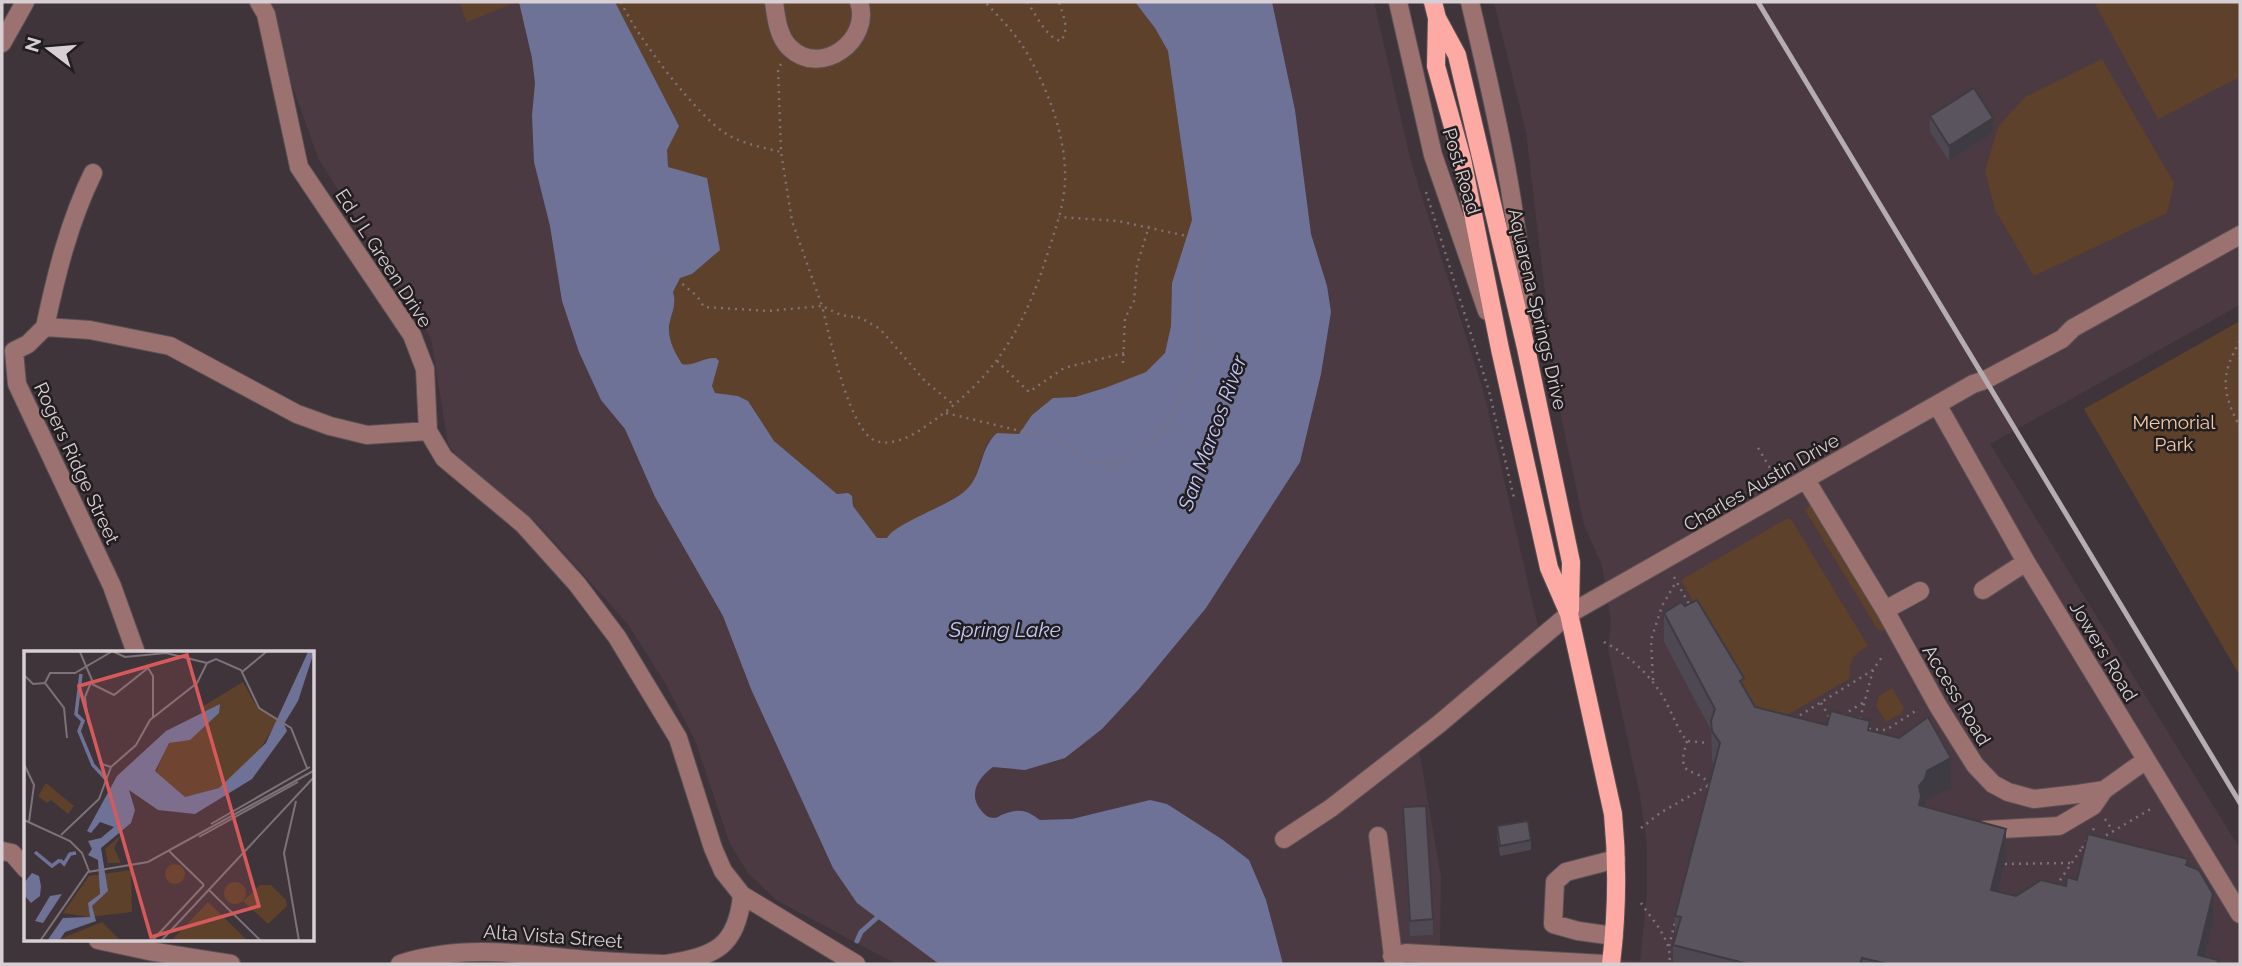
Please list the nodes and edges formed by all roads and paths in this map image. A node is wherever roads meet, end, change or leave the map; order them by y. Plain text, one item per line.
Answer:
1 (25, 2) edge
2 (259, 2) edge
3 (621, 2) edge
4 (774, 2) edge
5 (859, 2) edge
6 (985, 2) edge
7 (1027, 2) edge
8 (1059, 2) edge
9 (1398, 2) edge
10 (1471, 2) edge
11 (1435, 10) edge
12 (2, 43) edge
13 (789, 48) junction
14 (781, 152) junction
15 (93, 173) dead end
16 (1426, 192) dead end
17 (1059, 217) junction
18 (1149, 226) junction
19 (2240, 235) edge
20 (653, 265) dead end
21 (822, 306) junction
22 (45, 327) junction
23 (2240, 341) edge
24 (1526, 348) junction
25 (1500, 349) junction
26 (1124, 353) junction
27 (997, 361) junction
28 (1123, 363) dead end
29 (1938, 406) junction
30 (955, 407) junction
31 (946, 412) junction
32 (2240, 427) edge
33 (428, 430) junction
34 (1758, 448) dead end
35 (1773, 473) dead end
36 (1806, 480) junction
37 (1517, 508) dead end
38 (2026, 562) junction
39 (1674, 577) dead end
40 (1676, 582) junction
41 (1983, 590) dead end
42 (1920, 591) dead end
43 (1689, 604) edge
44 (1885, 610) junction
45 (1570, 614) junction
46 (1604, 642) dead end
47 (135, 651) edge
48 (1884, 654) dead end
49 (1873, 670) junction
50 (1653, 680) junction
51 (1864, 702) junction
52 (1821, 703) junction
53 (1917, 710) dead end
54 (1844, 715) edge
55 (1788, 722) edge
56 (1833, 722) edge
57 (1857, 728) edge
58 (1867, 729) edge
59 (1687, 741) junction
60 (1709, 743) edge
61 (2146, 760) junction
62 (1709, 785) junction
63 (2104, 790) junction
64 (2169, 798) junction
65 (1706, 799) edge
66 (1968, 827) edge
67 (1641, 828) dead end
68 (2113, 832) junction
69 (1378, 836) dead end
70 (1284, 839) dead end
71 (2082, 848) junction
72 (13, 850) edge
73 (1616, 859) junction
74 (2070, 863) junction
75 (2005, 864) edge
76 (24, 866) edge
77 (2056, 886) edge
78 (742, 895) junction
79 (1641, 903) dead end
80 (2240, 914) edge
81 (1676, 919) edge
82 (1614, 936) junction
83 (107, 942) edge
84 (1669, 946) junction
85 (1393, 960) edge
86 (231, 964) edge
87 (400, 964) edge
88 (664, 964) edge
89 (856, 964) edge
90 (1604, 964) edge
91 (1611, 964) edge
92 (1669, 964) edge

1 - 12 street
2 - 33 street, Ed J L Green Drive
3 - 14 path
4 - 13 street
5 - 13 street
6 - 17 path
7 - 8 path
9 - 25 street, Post Road
10 - 24 street, Post Road
11 - 24 main road, Aquarena Springs Drive
11 - 25 main road, Aquarena Springs Drive
13 - 14 path
14 - 21 path
15 - 22 street
16 - 37 path
17 - 18 path
17 - 27 path
18 - 26 path
18 - 31 path
19 - 29 street, Charles Austin Drive
20 - 21 path
21 - 30 path
21 - 31 path
22 - 33 street
22 - 47 street, Rogers Ridge Street
23 - 32 path
24 - 45 main road, Aquarena Springs Drive
25 - 45 main road, Aquarena Springs Drive
26 - 27 path
26 - 28 path
27 - 30 path
29 - 36 street, Charles Austin Drive
29 - 38 street, Jowers Road
30 - 31 path
33 - 78 street, Ed J L Green Drive
34 - 35 path
36 - 44 street, Access Road
36 - 45 street, Charles Austin Drive
38 - 41 street
38 - 61 street, Jowers Road
39 - 40 path
40 - 43 path
40 - 50 path
42 - 44 street
44 - 63 street, Access Road
45 - 70 street, Charles Austin Drive
45 - 73 main road, Aquarena Springs Drive
46 - 50 path
48 - 49 path
49 - 51 path
49 - 52 path
50 - 59 path
51 - 54 path
51 - 57 path
52 - 55 path
52 - 56 path
53 - 58 path
59 - 60 path
59 - 62 path
61 - 63 street, Access Road
61 - 64 street, Jowers Road
62 - 65 path
62 - 67 path
63 - 66 street
64 - 68 path
64 - 80 street, Jowers Road
68 - 71 path
68 - 71 path
69 - 85 street
71 - 74 path
72 - 76 street
73 - 82 main road, Aquarena Springs Drive
73 - 82 street
74 - 75 path
74 - 77 path
78 - 88 street, Alta Vista Street
78 - 89 street, Ed J L Green Drive
79 - 84 path
81 - 84 path
82 - 91 main road, Aquarena Springs Drive
83 - 86 street
84 - 92 path
85 - 90 street
87 - 88 street, Alta Vista Street

